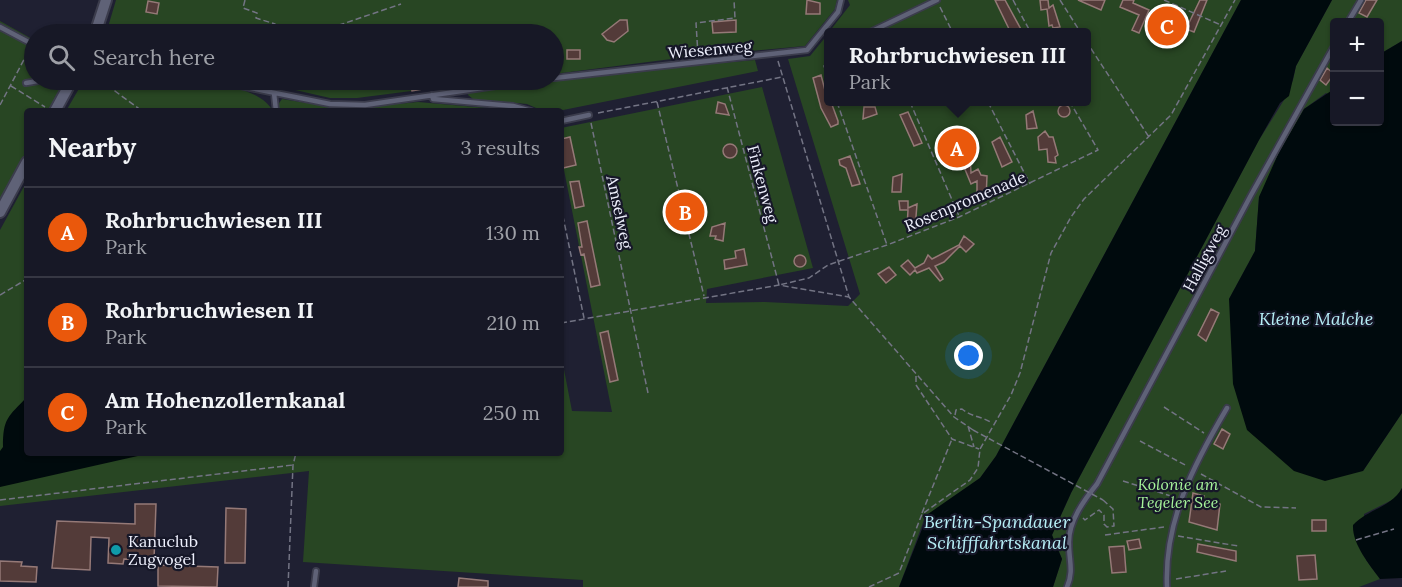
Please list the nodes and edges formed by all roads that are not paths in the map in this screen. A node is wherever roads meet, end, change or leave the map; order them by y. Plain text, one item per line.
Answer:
1 (106, 0) edge
2 (937, 0) edge
3 (1361, 0) edge
4 (843, 1) edge
5 (1350, 18) edge
6 (100, 24) edge
7 (0, 27) edge
8 (825, 28) edge
9 (878, 28) edge
10 (824, 29) edge
11 (24, 42) edge
12 (1330, 55) edge
13 (564, 77) edge
14 (66, 90) edge
15 (259, 90) edge
16 (467, 90) edge
17 (274, 93) junction
18 (432, 95) junction
19 (56, 108) edge
20 (276, 108) edge
21 (520, 108) edge
22 (589, 115) road end
23 (564, 120) edge
24 (24, 168) edge
25 (0, 212) edge
26 (1227, 408) dead end
27 (316, 571) dead end
28 (1166, 584) edge
29 (314, 587) edge
30 (1067, 587) edge

1 - 6 street
2 - 9 lane
3 - 5 lane
4 - 8 lane, Wiesenweg
7 - 11 lane
10 - 13 lane, Wiesenweg
12 - 30 lane, Halligweg
14 - 19 street
15 - 17 lane
16 - 18 lane
17 - 18 lane
17 - 20 lane
18 - 21 lane
22 - 23 lane
24 - 25 street
26 - 28 lane
27 - 29 lane

